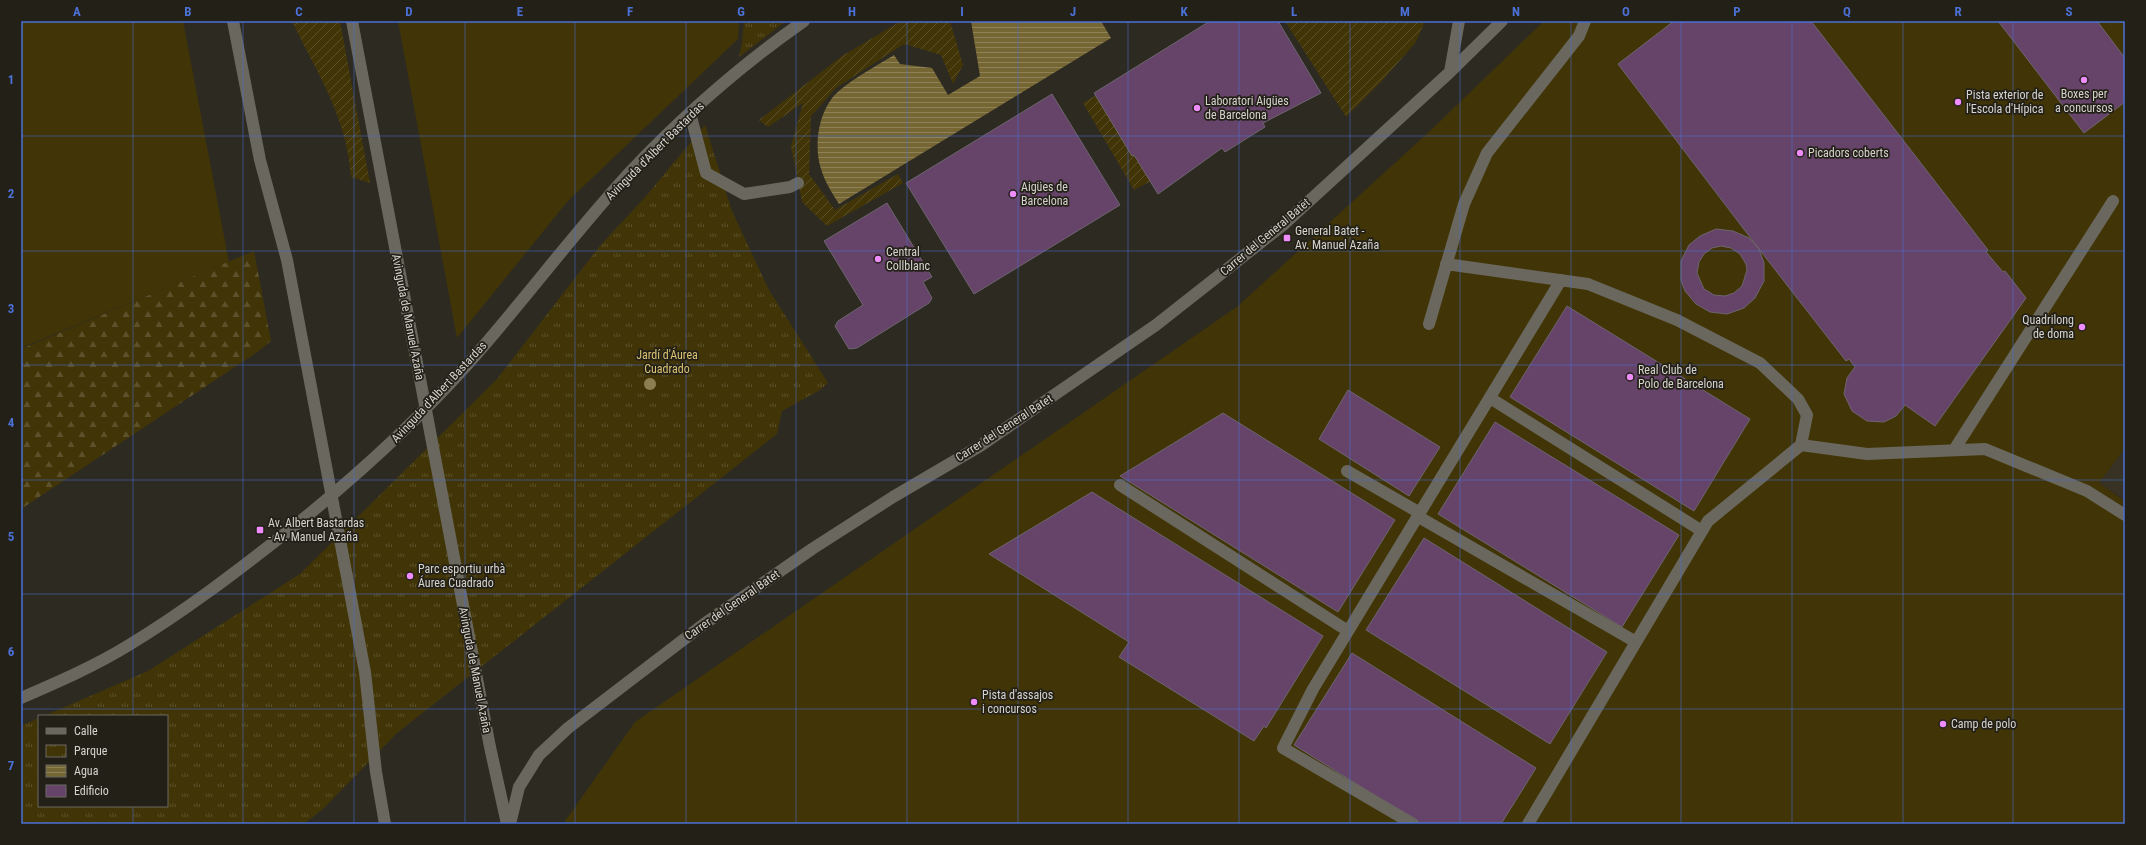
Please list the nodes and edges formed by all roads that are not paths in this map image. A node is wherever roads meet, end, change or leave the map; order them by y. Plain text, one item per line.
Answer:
1 (233, 21) edge
2 (352, 21) edge
3 (804, 21) edge
4 (1459, 21) edge
5 (1502, 21) edge
6 (1585, 21) edge
7 (1450, 72) junction
8 (690, 113) junction
9 (798, 183) dead end
10 (2113, 201) dead end
11 (1446, 264) junction
12 (1561, 280) junction
13 (1429, 324) dead end
14 (1490, 398) junction
15 (1801, 445) junction
16 (1954, 450) junction
17 (1347, 471) dead end
18 (1120, 485) dead end
19 (1418, 515) junction
20 (2125, 515) edge
21 (1702, 531) junction
22 (1348, 630) junction
23 (1636, 642) junction
24 (21, 698) edge
25 (384, 820) edge
26 (508, 824) edge
27 (1413, 824) edge
28 (1528, 824) edge

1 - 25 street
2 - 26 street, Avinguda de Manuel Azaña
3 - 8 street, Avinguda d'Albert Bastardas
4 - 7 street
5 - 7 street, Carrer del General Batet
6 - 11 street
7 - 26 street, Carrer del General Batet
8 - 9 street
8 - 24 street, Avinguda d'Albert Bastardas
10 - 16 street
11 - 12 street
11 - 13 street
12 - 14 street
12 - 15 street
14 - 19 street
14 - 21 street
15 - 16 street
15 - 21 street
16 - 20 street
17 - 19 street
18 - 22 street
19 - 22 street
19 - 23 street
21 - 23 street
22 - 27 street
23 - 28 street

